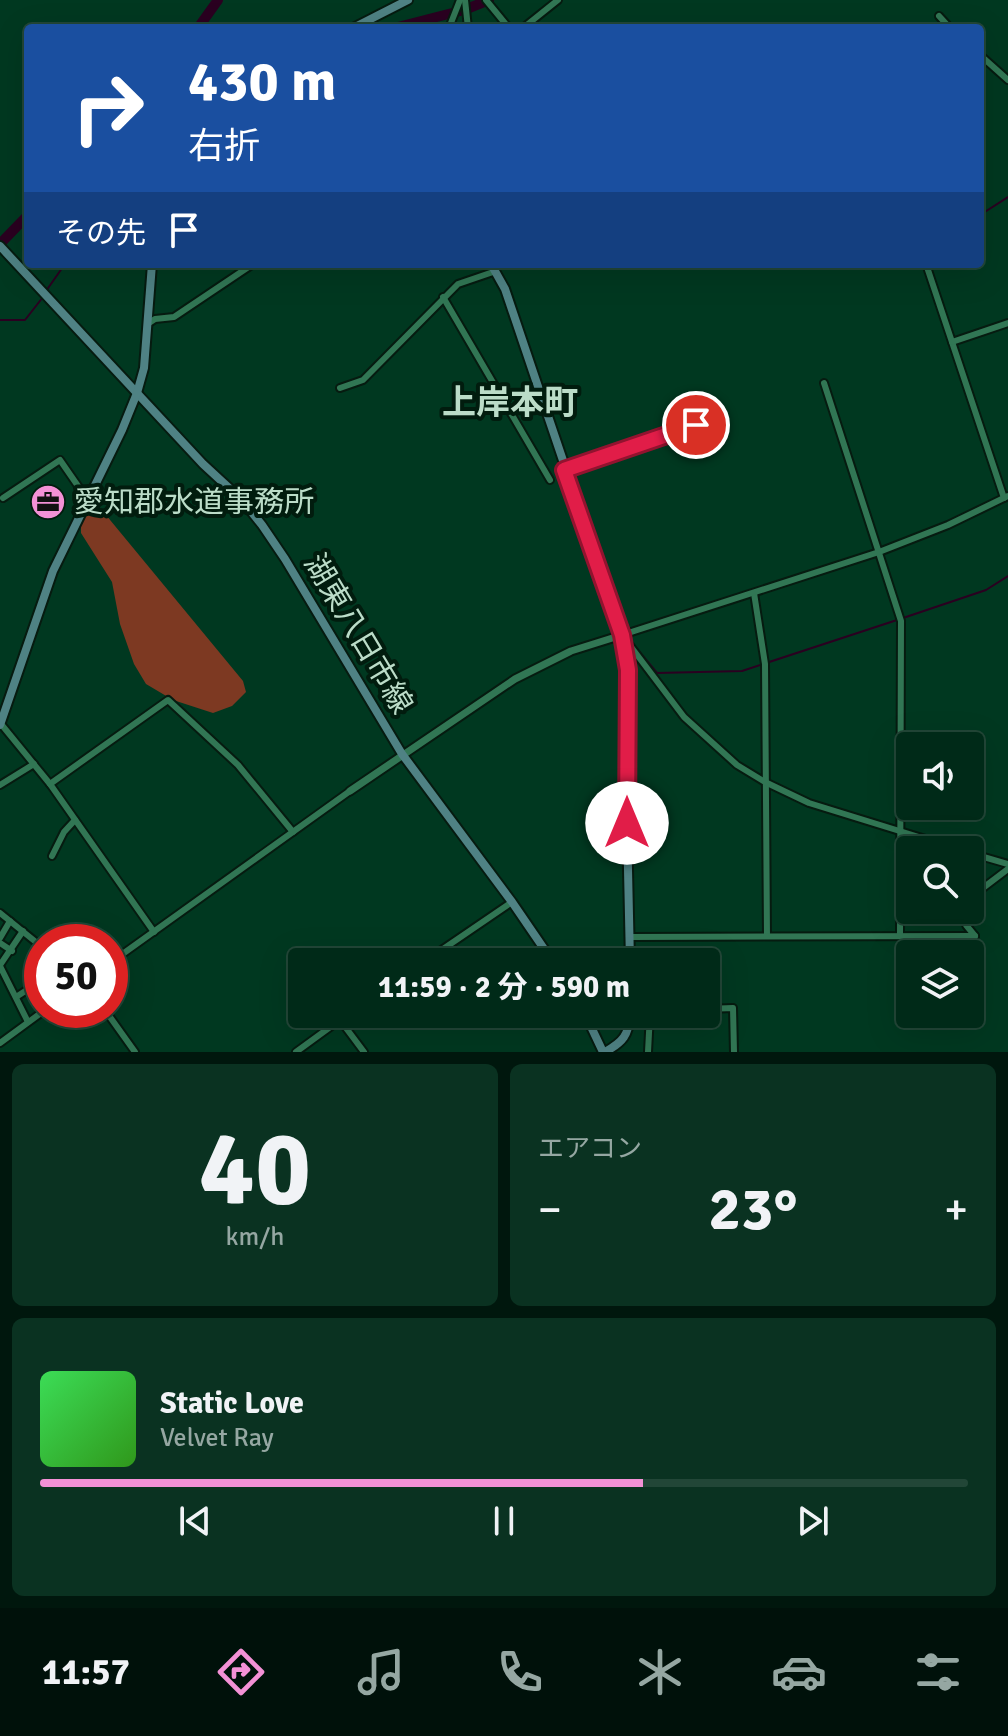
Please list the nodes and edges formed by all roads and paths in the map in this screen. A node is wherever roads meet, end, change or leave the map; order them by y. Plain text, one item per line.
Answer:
1 (408, 0) edge
2 (463, 0) edge
3 (486, 0) edge
4 (558, 0) edge
5 (939, 16) dead end
6 (361, 24) edge
7 (451, 24) edge
8 (467, 24) edge
9 (506, 24) edge
10 (528, 24) edge
11 (946, 24) edge
12 (984, 59) edge
13 (1008, 80) edge
14 (0, 246) edge
15 (152, 268) edge
16 (247, 268) edge
17 (491, 268) edge
18 (494, 268) edge
19 (927, 268) edge
20 (443, 297) junction
21 (149, 323) junction
22 (1008, 323) edge
23 (952, 342) junction
24 (824, 383) dead end
25 (340, 388) dead end
26 (137, 393) junction
27 (696, 425) dead end
28 (564, 470) junction
29 (550, 480) dead end
30 (1006, 497) edge
31 (3, 498) dead end
32 (87, 499) junction
33 (879, 552) junction
34 (754, 593) junction
35 (622, 635) junction
36 (0, 724) edge
37 (402, 754) junction
38 (34, 764) junction
39 (765, 782) junction
40 (50, 784) junction
41 (0, 785) edge
42 (350, 791) joint
43 (75, 820) junction
44 (899, 831) junction
45 (293, 832) junction
46 (915, 836) edge
47 (52, 856) dead end
48 (984, 858) edge
49 (1008, 867) edge
50 (984, 886) edge
51 (512, 902) junction
52 (0, 913) edge
53 (10, 921) junction
54 (966, 924) edge
55 (23, 931) joint
56 (154, 932) junction
57 (767, 936) junction
58 (900, 936) junction
59 (631, 937) junction
60 (0, 940) edge
61 (445, 948) edge
62 (543, 948) edge
63 (631, 948) edge
64 (128, 950) edge
65 (12, 951) junction
66 (0, 966) edge
67 (24, 992) edge
68 (16, 997) junction
69 (720, 1008) edge
70 (24, 1014) edge
71 (24, 1025) edge
72 (118, 1028) edge
73 (329, 1028) edge
74 (346, 1028) edge
75 (592, 1028) edge
76 (628, 1028) edge
77 (649, 1028) edge
78 (0, 1040) edge
79 (135, 1052) edge
80 (296, 1052) edge
81 (364, 1052) edge
82 (604, 1052) edge
83 (648, 1052) edge
84 (734, 1052) edge

1 - 6 main road
2 - 7 street
2 - 8 street
3 - 9 street
4 - 10 street
5 - 11 street
12 - 13 street
14 - 26 main road, 湖東八日市線
15 - 21 main road
16 - 21 street
17 - 20 street
18 - 28 main road
19 - 23 street
20 - 25 street
20 - 29 street
21 - 26 main road
22 - 23 street
23 - 30 street
24 - 33 street
26 - 32 main road
26 - 37 main road, 湖東八日市線
27 - 28 street
28 - 35 main road
30 - 33 street
31 - 32 street
32 - 36 main road
33 - 34 street
33 - 44 street
34 - 35 street
34 - 39 street
35 - 37 street
35 - 39 street
35 - 59 main road
36 - 38 street
37 - 42 street
37 - 51 main road, 湖東八日市線
38 - 40 street
38 - 41 street
39 - 44 street
39 - 57 street
40 - 43 street
40 - 45 street
42 - 45 street
43 - 47 street
43 - 56 street
44 - 46 street
44 - 58 street
45 - 56 street
48 - 49 street
49 - 50 street
51 - 61 street
51 - 62 main road, 湖東八日市線
52 - 53 street
53 - 55 street
53 - 60 street
54 - 58 street
55 - 65 street
56 - 64 street
57 - 58 street
57 - 59 street
59 - 63 main road
60 - 65 street
65 - 66 street
66 - 68 street
67 - 68 street
68 - 70 street
69 - 84 street
71 - 78 street
72 - 79 street
73 - 80 street
74 - 81 street
75 - 82 main road
76 - 82 main road
77 - 83 street

